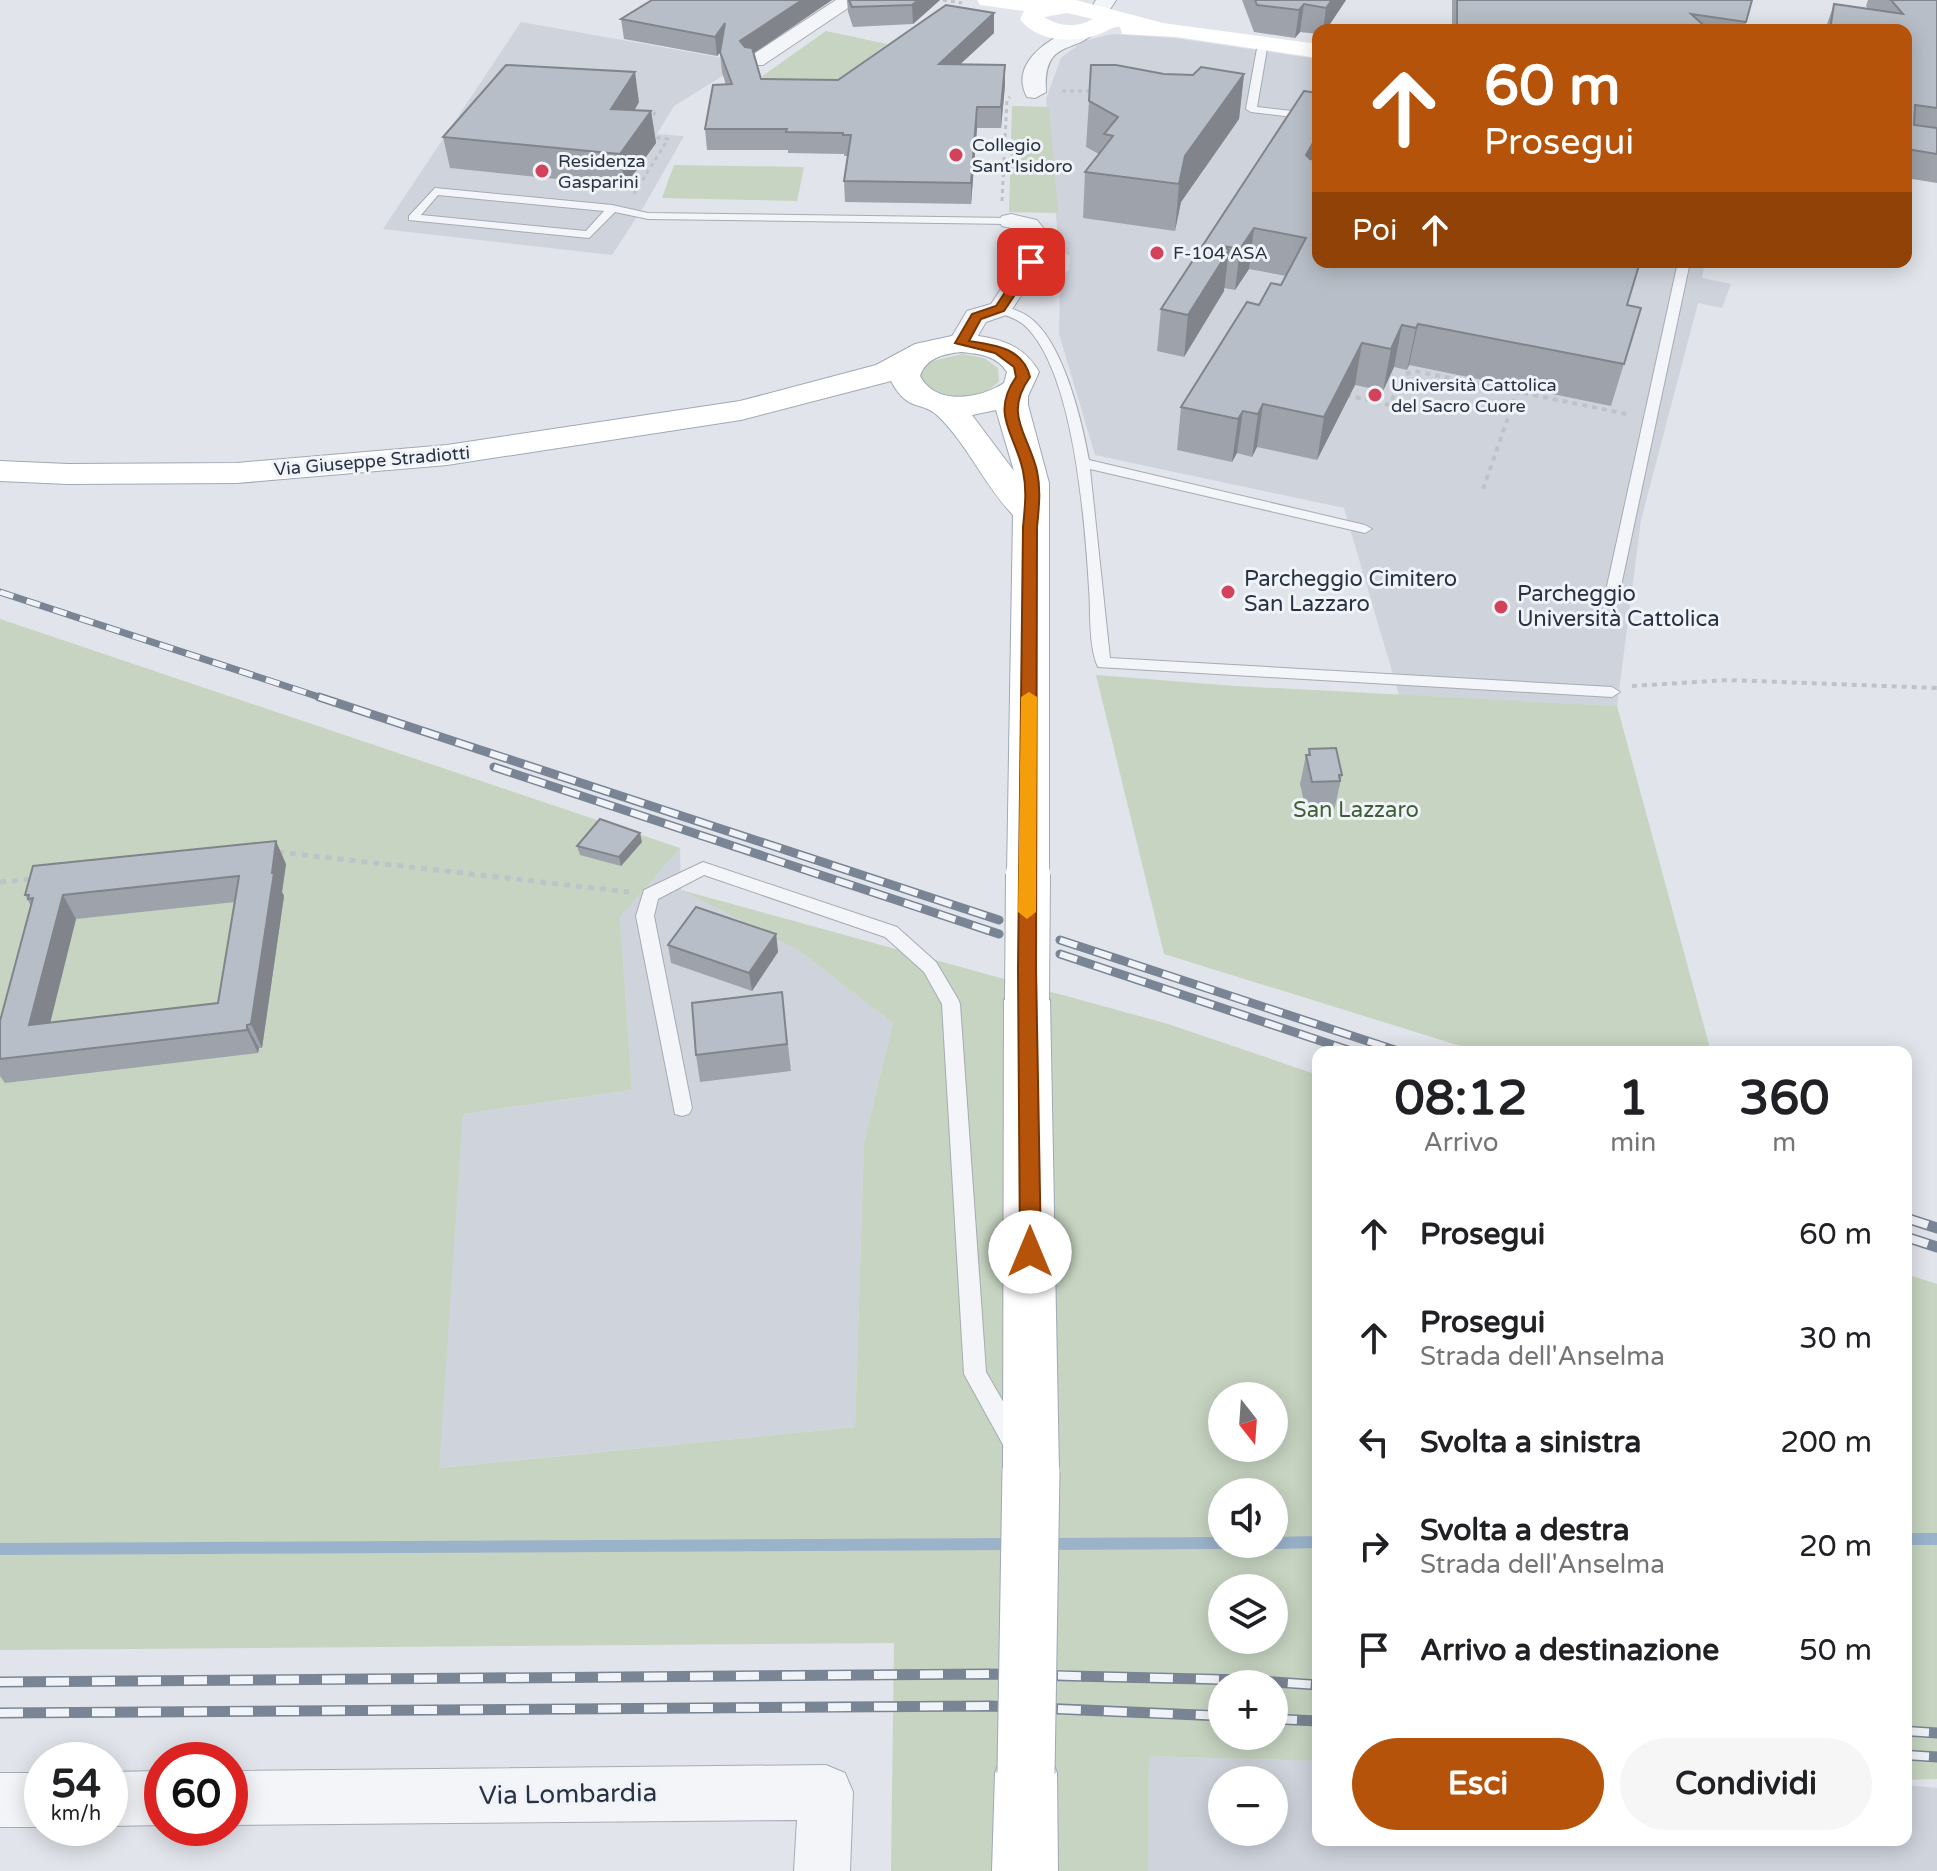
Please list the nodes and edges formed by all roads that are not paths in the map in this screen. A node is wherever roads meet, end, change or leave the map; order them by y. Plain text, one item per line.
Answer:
1 (850, 0) edge
2 (990, 0) edge
3 (1052, 11) edge
4 (1099, 17) edge
5 (1263, 43) junction
6 (1049, 50) junction
7 (1312, 50) edge
8 (756, 61) edge
9 (1035, 92) road end
10 (1312, 116) edge
11 (618, 209) junction
12 (1007, 221) joint
13 (1683, 268) edge
14 (1000, 309) junction
15 (961, 343) junction
16 (911, 361) junction
17 (1012, 393) junction
18 (937, 404) junction
19 (741, 410) junction
20 (1082, 463) junction
21 (0, 471) edge
22 (1030, 512) junction
23 (1365, 529) dead end
24 (1614, 586) dead end
25 (1612, 692) road end
26 (682, 1108) dead end
27 (1031, 1471) junction
28 (248, 1798) edge
29 (0, 1800) edge
30 (24, 1800) edge
31 (822, 1871) edge
32 (1025, 1871) edge

1 - 8 street
2 - 3 main road
3 - 4 main road
3 - 4 main road
3 - 6 street
4 - 5 main road
4 - 6 street
5 - 7 main road
5 - 10 lane
6 - 9 street
11 - 11 lane
11 - 12 lane
12 - 14 street
13 - 24 lane
14 - 15 street
14 - 20 lane
15 - 16 main road, Via Giuseppe Stradiotti
15 - 17 main road
16 - 18 main road
16 - 19 main road, Via Giuseppe Stradiotti
17 - 18 main road, Via Giuseppe Stradiotti
17 - 22 main road
18 - 19 main road, Via Giuseppe Stradiotti
18 - 22 main road
19 - 21 main road, Via Giuseppe Stradiotti
20 - 23 lane
20 - 25 lane
22 - 27 main road, bridge
26 - 27 lane
27 - 32 main road, bridge
28 - 31 street, Via Lombardia
29 - 30 street

